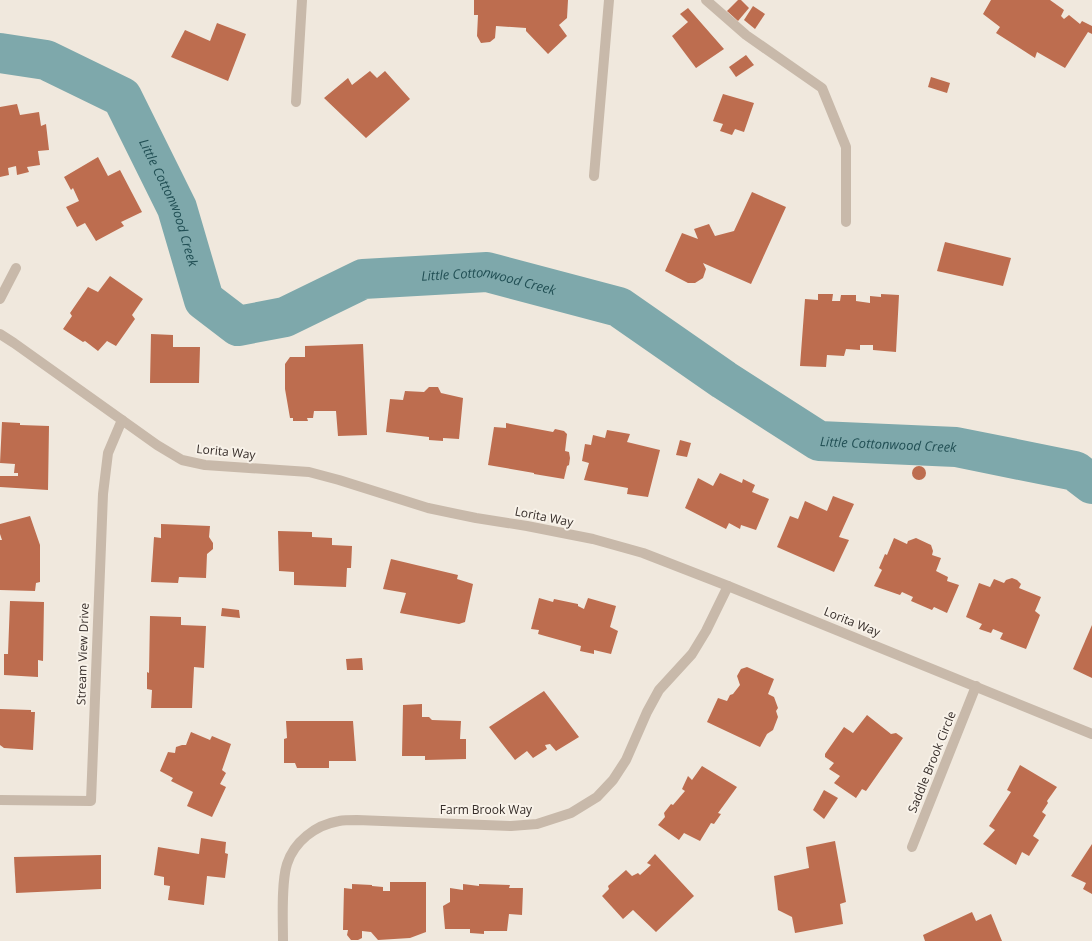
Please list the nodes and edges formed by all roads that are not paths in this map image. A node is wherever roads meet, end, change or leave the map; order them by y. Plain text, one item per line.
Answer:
1 (302, 0) edge
2 (609, 0) edge
3 (706, 0) edge
4 (296, 102) dead end
5 (594, 176) dead end
6 (846, 222) dead end
7 (16, 268) dead end
8 (0, 299) edge
9 (0, 334) edge
10 (122, 420) junction
11 (728, 586) junction
12 (976, 686) junction
13 (1092, 734) edge
14 (0, 800) edge
15 (912, 848) dead end
16 (283, 941) edge

1 - 4 street
2 - 5 street
3 - 6 street
7 - 8 street
9 - 10 street, Lorita Way
10 - 11 street, Lorita Way
10 - 14 street, Stream View Drive
11 - 12 street, Lorita Way
11 - 16 street, Farm Brook Way
12 - 13 street, Lorita Way
12 - 15 street, Saddle Brook Circle

